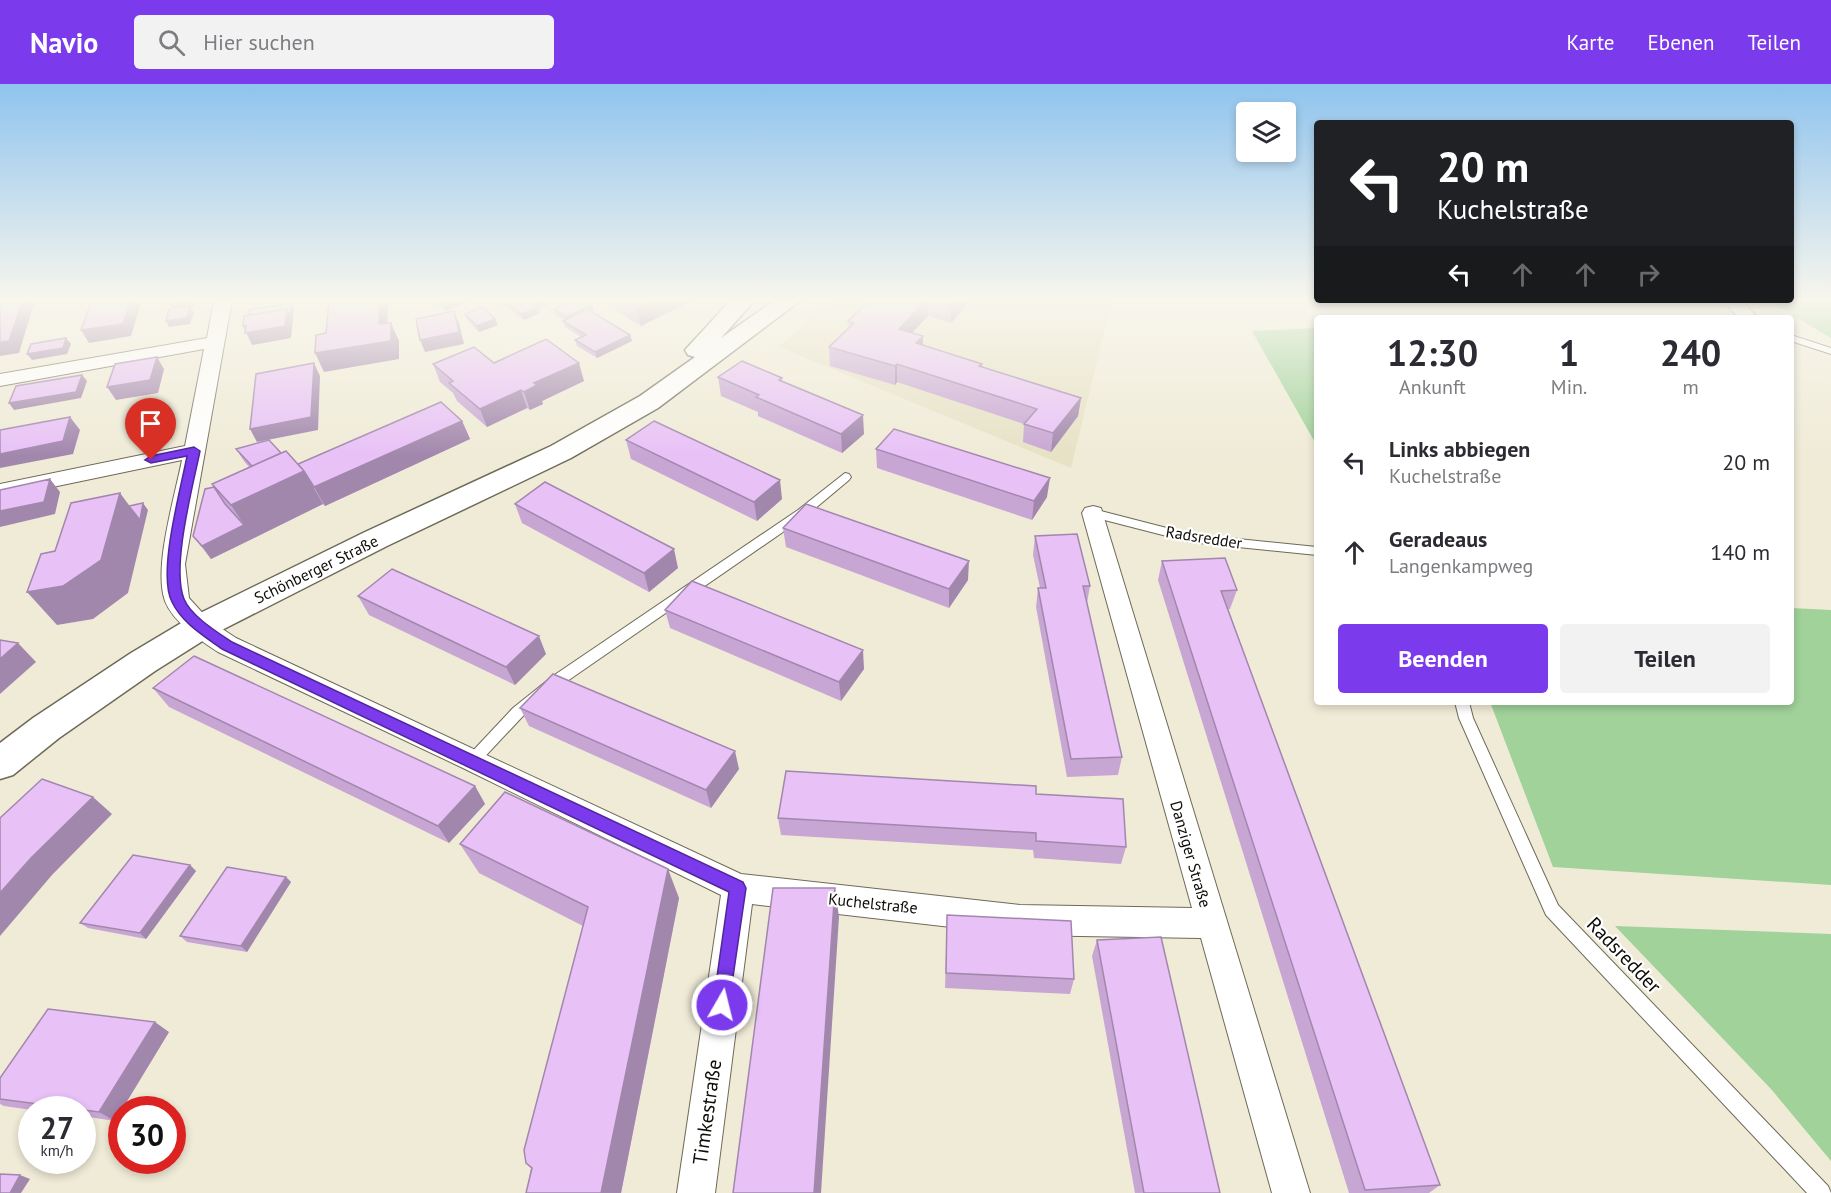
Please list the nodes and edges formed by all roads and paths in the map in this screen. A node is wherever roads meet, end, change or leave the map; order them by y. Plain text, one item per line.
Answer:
1 (159, 352) edge
2 (212, 352) edge
3 (696, 352) edge
4 (718, 352) edge
5 (0, 380) edge
6 (649, 402) junction
7 (194, 451) junction
8 (845, 477) dead end
9 (0, 491) edge
10 (1092, 513) joint
11 (1314, 551) edge
12 (200, 627) junction
13 (1463, 705) edge
14 (473, 760) junction
15 (0, 764) edge
16 (738, 888) junction
17 (1211, 923) junction
18 (696, 1193) edge
19 (1291, 1193) edge
20 (1821, 1193) edge

1 - 5 street
2 - 7 street, Kuchelstraße
3 - 6 main road, Schönberger Straße
4 - 6 main road, Schönberger Straße
6 - 12 main road, Schönberger Straße
7 - 9 street
7 - 12 street, Kuchelstraße
8 - 14 lane
10 - 11 lane, Radsredder
10 - 17 street, Danziger Straße
12 - 14 street, Kuchelstraße
12 - 15 main road, Schönberger Straße
13 - 20 lane, Radsredder
14 - 16 street, Kuchelstraße
16 - 17 street, Kuchelstraße
16 - 18 street, Timkestraße
17 - 19 street, Danziger Straße

